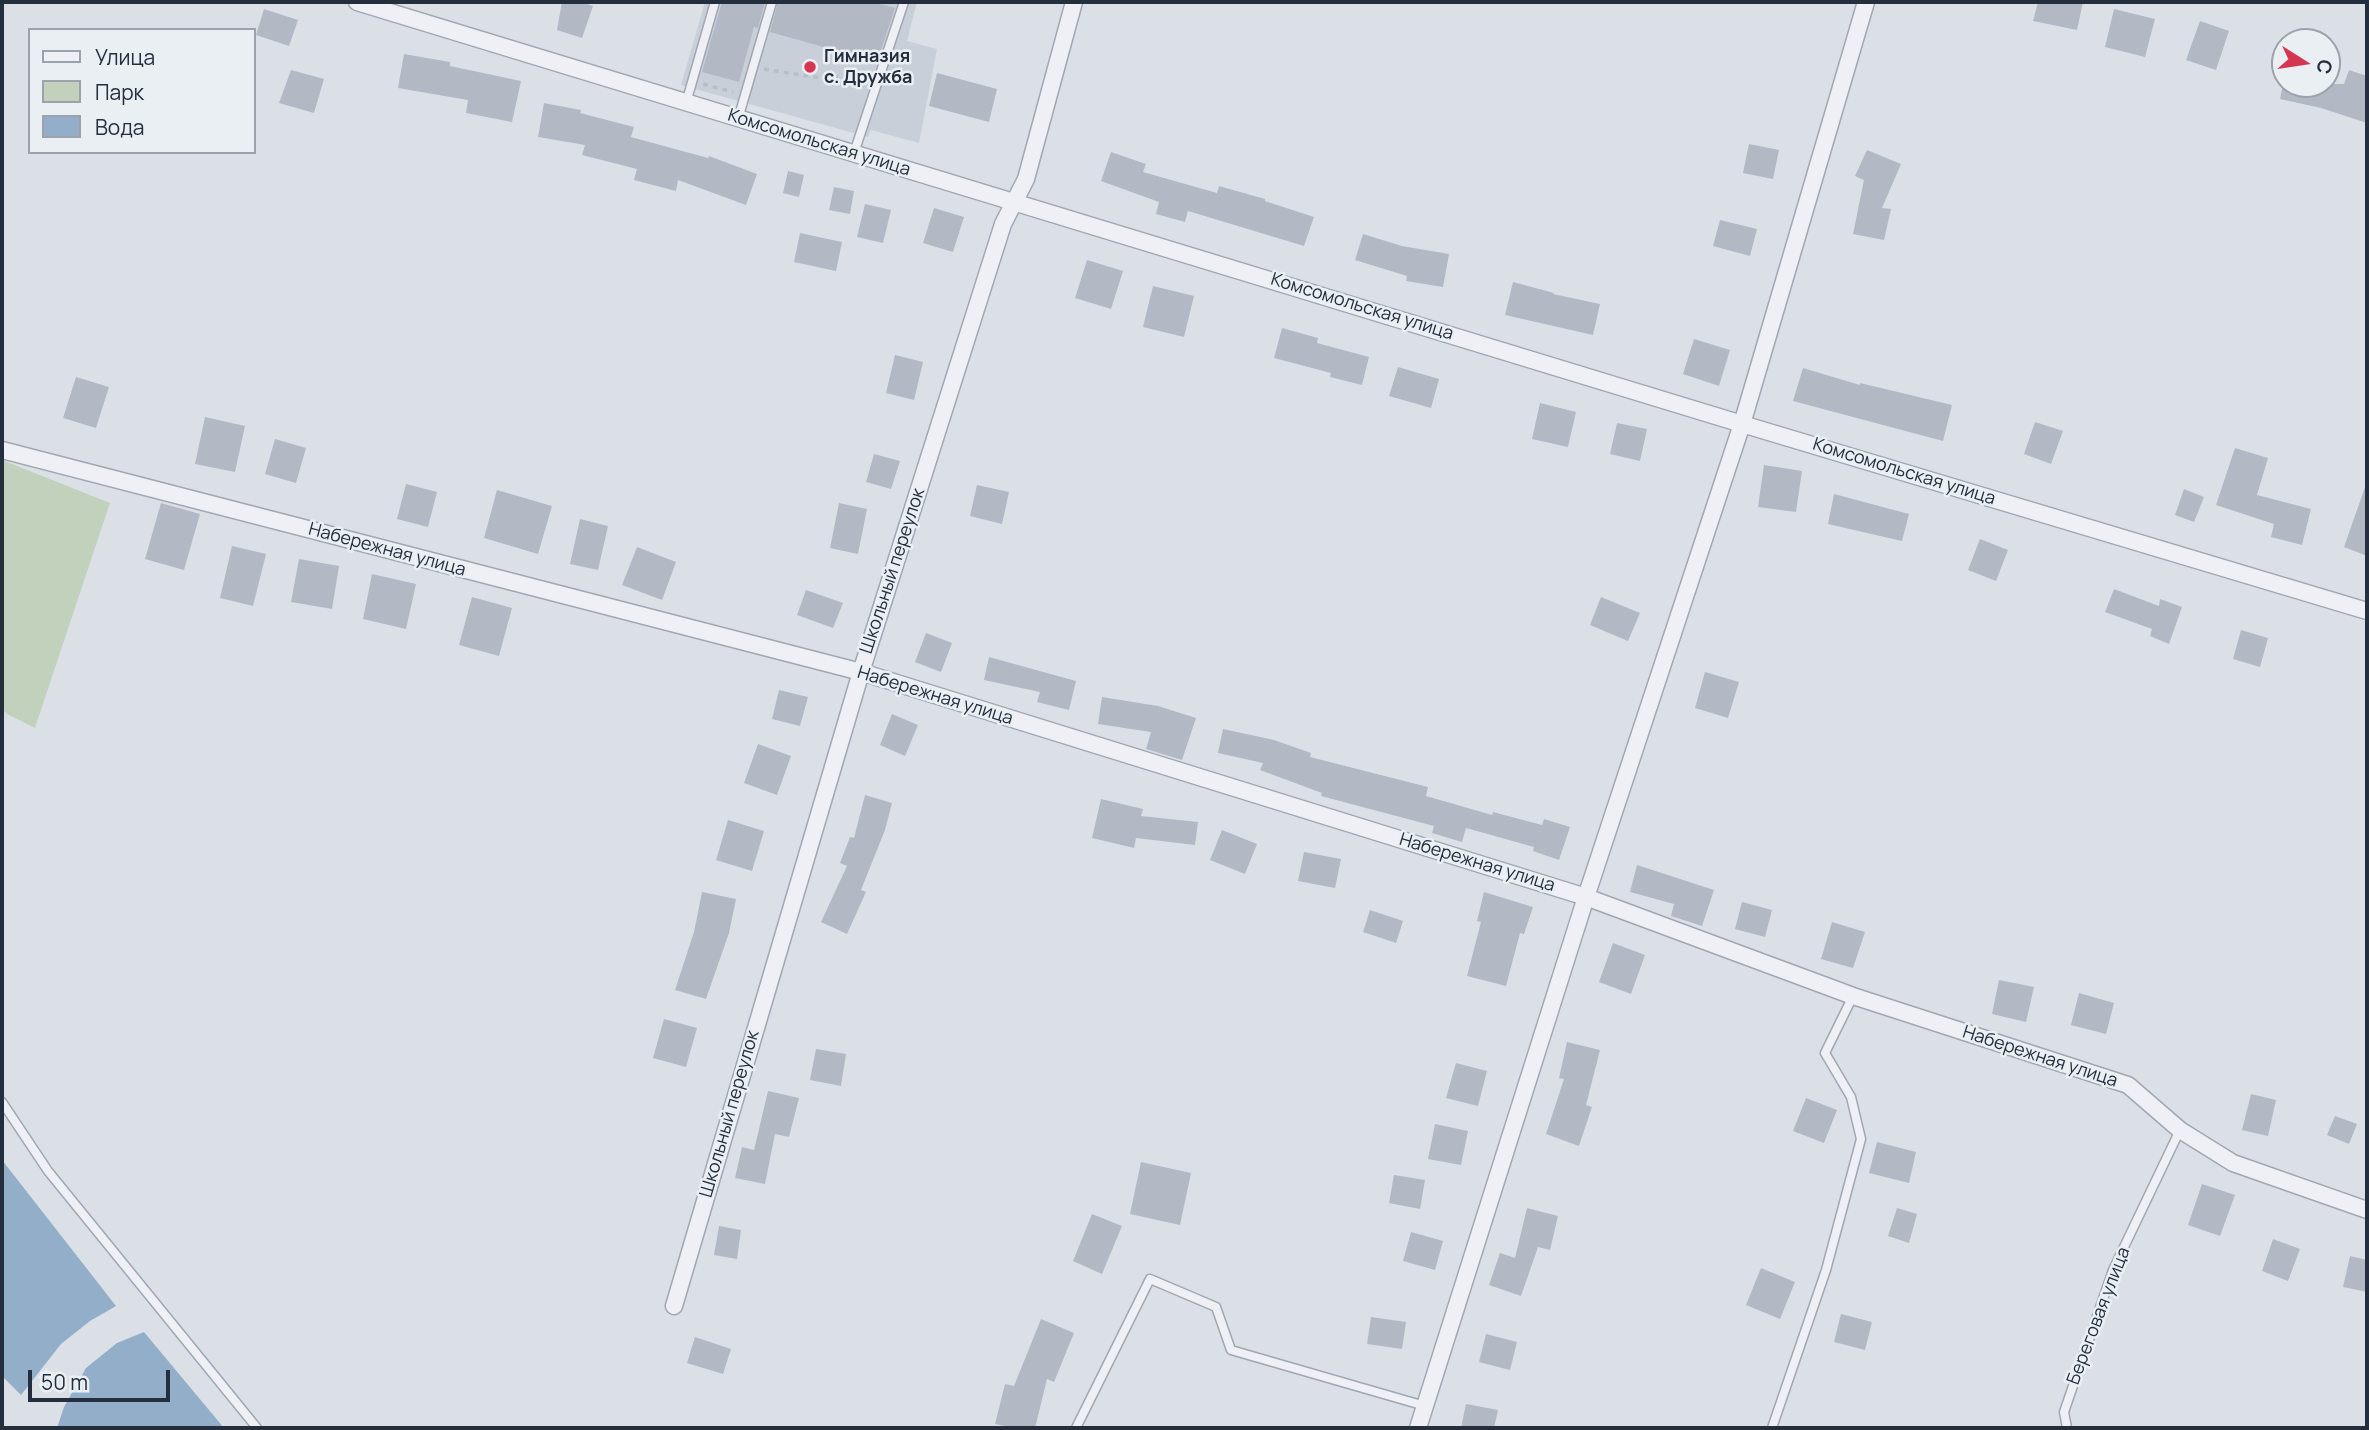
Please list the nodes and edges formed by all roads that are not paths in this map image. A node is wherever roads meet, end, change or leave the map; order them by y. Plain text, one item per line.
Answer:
1 (357, 2) edge
2 (715, 2) edge
3 (772, 2) edge
4 (904, 2) edge
5 (1074, 2) edge
6 (1866, 2) edge
7 (686, 103) junction
8 (738, 118) junction
9 (855, 153) junction
10 (1015, 201) junction
11 (1742, 424) junction
12 (2, 450) edge
13 (2367, 611) edge
14 (861, 673) junction
15 (1586, 897) junction
16 (1853, 996) junction
17 (2, 1102) edge
18 (2180, 1130) junction
19 (2367, 1210) edge
20 (674, 1306) dead end
21 (1425, 1406) junction
22 (257, 1428) edge
23 (1076, 1428) edge
24 (1418, 1428) edge
25 (1772, 1428) edge
26 (2067, 1428) edge

1 - 7 street, Комсомольская улица
2 - 7 lane
3 - 8 lane
4 - 9 lane
5 - 10 street, Школьный переулок
6 - 11 street
7 - 8 street, Комсомольская улица
8 - 9 street, Комсомольская улица
9 - 10 street, Комсомольская улица
10 - 11 street, Комсомольская улица
10 - 14 street, Школьный переулок
11 - 13 street, Комсомольская улица
11 - 15 street
12 - 14 street, Набережная улица
14 - 15 street, Набережная улица
14 - 20 street, Школьный переулок
15 - 16 street, Набережная улица
15 - 21 street
16 - 18 street, Набережная улица
16 - 25 lane
17 - 22 lane
18 - 19 street, Набережная улица
18 - 26 lane, Береговая улица
21 - 23 lane
21 - 24 street

